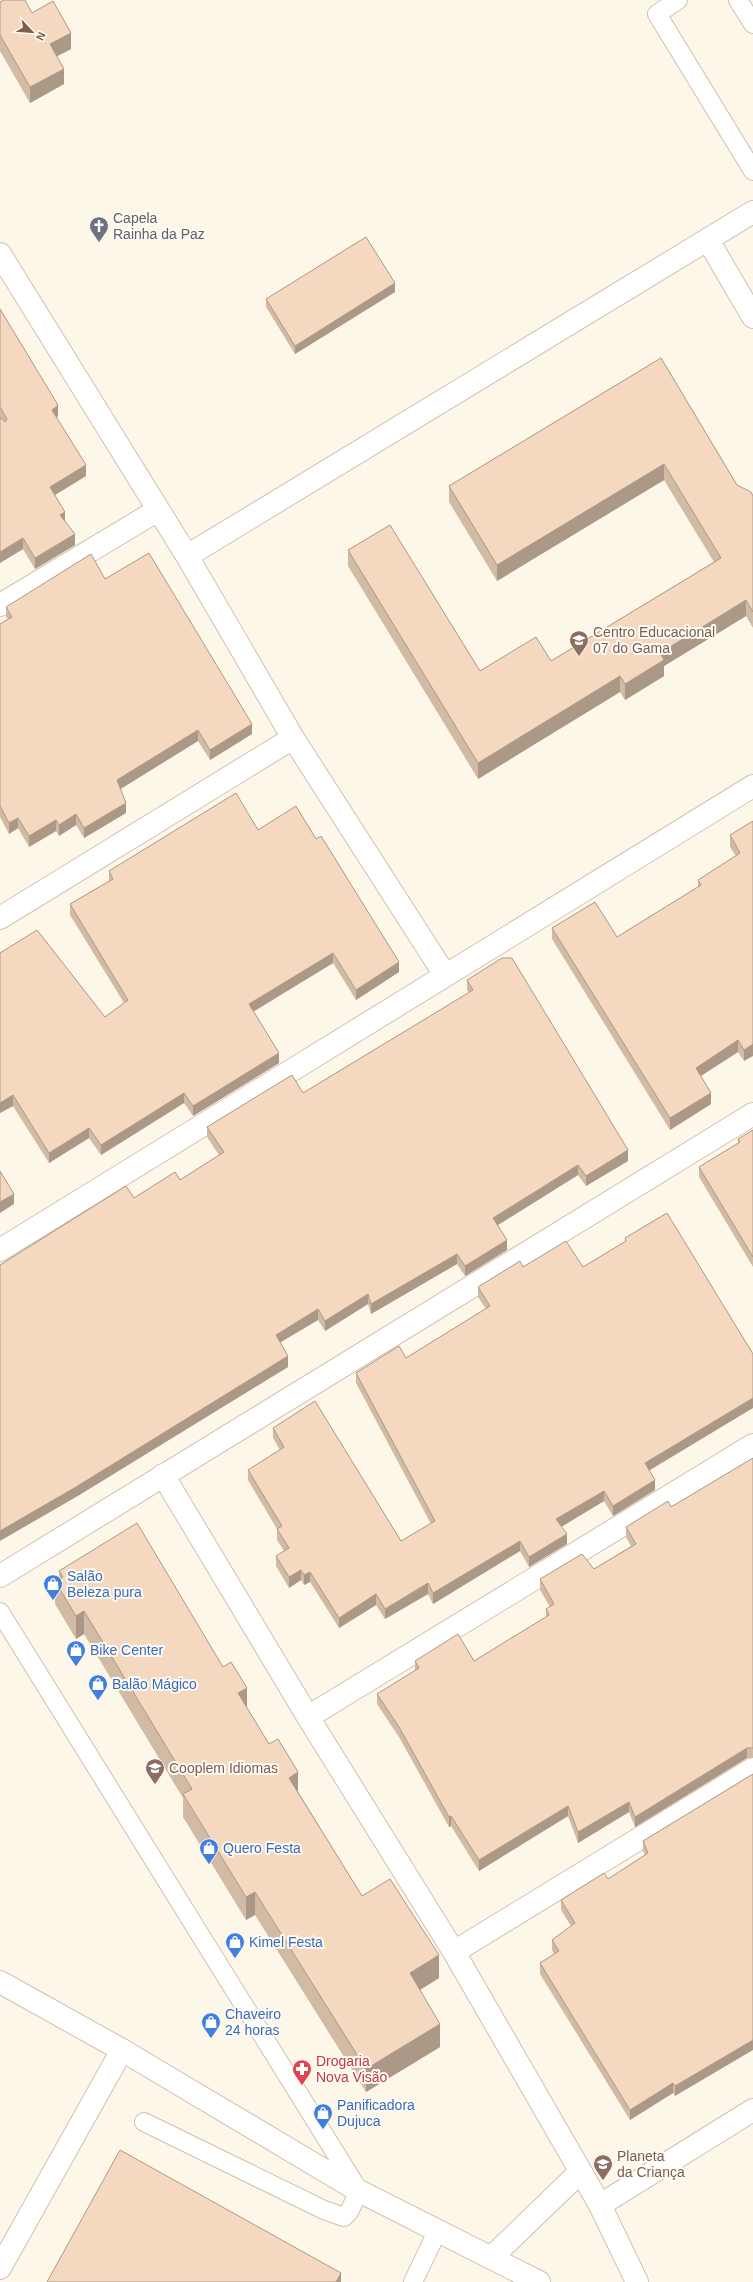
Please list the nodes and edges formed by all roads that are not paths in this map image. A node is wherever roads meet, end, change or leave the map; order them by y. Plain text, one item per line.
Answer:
1 (678, 0) edge
2 (738, 0) edge
3 (753, 24) edge
4 (753, 171) edge
5 (753, 212) edge
6 (708, 240) junction
7 (2, 260) edge
8 (753, 317) edge
9 (158, 510) junction
10 (187, 556) junction
11 (0, 604) edge
12 (293, 738) junction
13 (753, 786) edge
14 (0, 918) edge
15 (445, 976) junction
16 (753, 1114) edge
17 (0, 1250) edge
18 (753, 1445) edge
19 (163, 1475) junction
20 (0, 1576) edge
21 (0, 1612) edge
22 (308, 1718) junction
23 (753, 1769) edge
24 (454, 1952) junction
25 (0, 1982) edge
26 (122, 2050) junction
27 (753, 2110) edge
28 (144, 2122) dead end
29 (580, 2172) junction
30 (359, 2191) junction
31 (600, 2205) junction
32 (437, 2232) junction
33 (491, 2258) junction
34 (0, 2268) edge
35 (413, 2282) edge
36 (539, 2282) edge
37 (637, 2282) edge

1 - 4 lane
2 - 3 lane
5 - 6 street
6 - 8 street
6 - 10 street
7 - 9 street
9 - 10 street
9 - 11 street
10 - 12 street
12 - 14 street
12 - 15 street
13 - 15 street
15 - 17 street
16 - 19 street
18 - 22 street
19 - 20 street
19 - 22 street
21 - 30 lane
22 - 24 street
23 - 24 street
24 - 29 street
25 - 26 street
26 - 30 street
26 - 34 street
27 - 31 street
28 - 30 lane
29 - 31 street
29 - 33 street
30 - 32 street
31 - 37 street
32 - 33 street
32 - 35 lane
33 - 36 street

